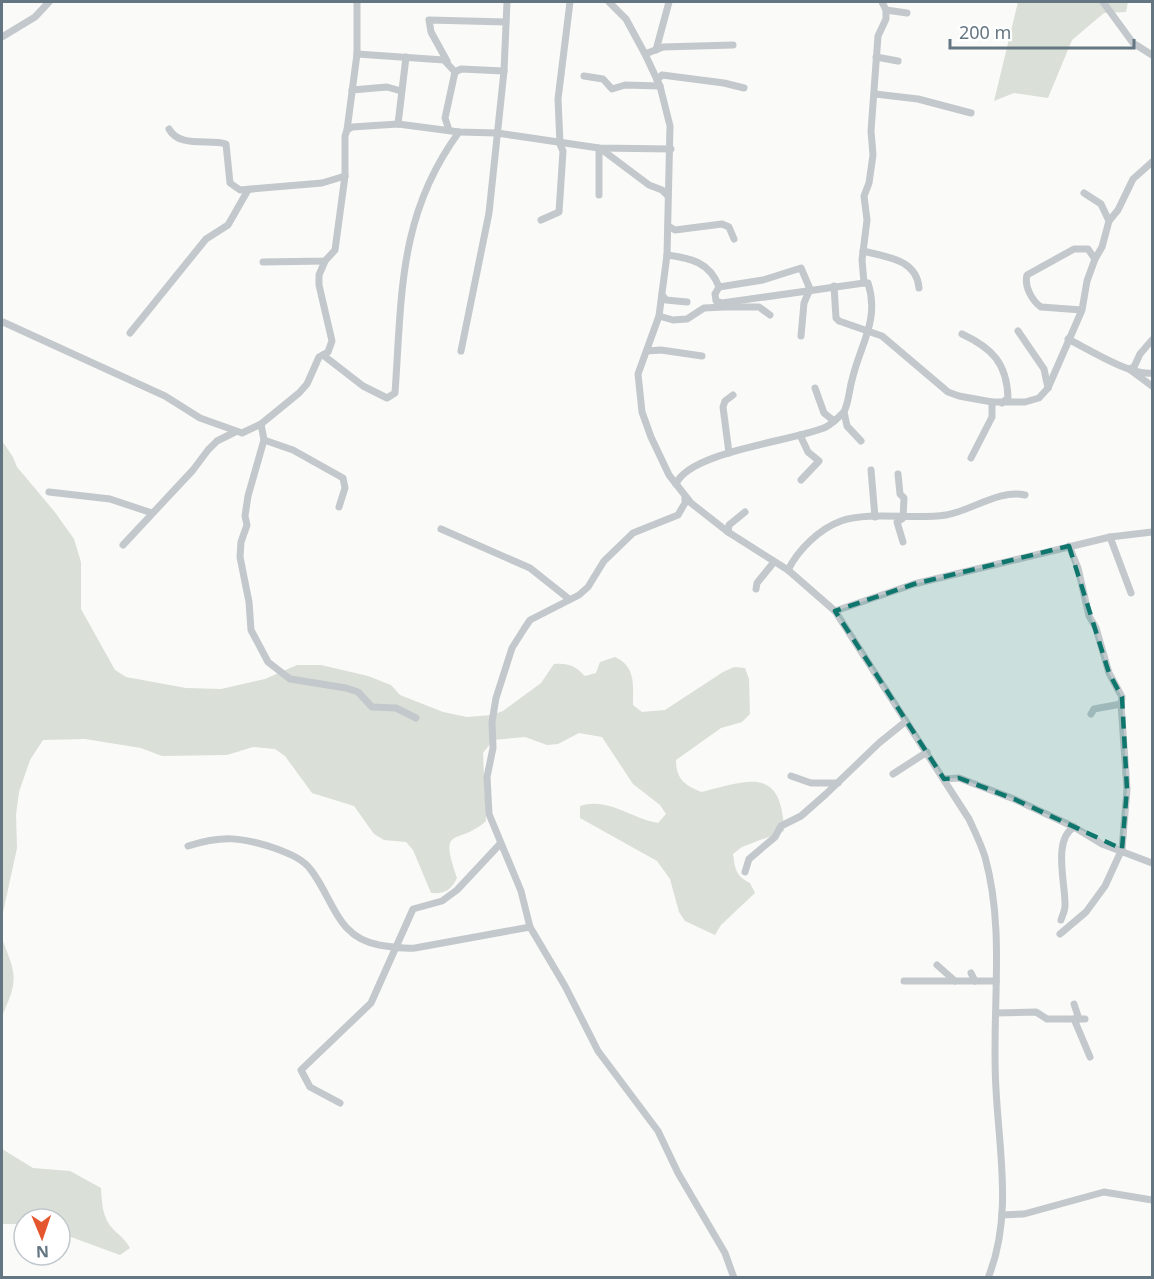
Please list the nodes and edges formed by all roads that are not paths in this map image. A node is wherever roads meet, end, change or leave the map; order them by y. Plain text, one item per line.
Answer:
1 (49, 2) edge
2 (357, 2) edge
3 (507, 2) edge
4 (570, 2) edge
5 (609, 2) edge
6 (669, 2) edge
7 (882, 2) edge
8 (1102, 2) edge
9 (886, 10) junction
10 (907, 12) dead end
11 (506, 22) junction
12 (2, 37) edge
13 (733, 45) dead end
14 (656, 50) junction
15 (357, 54) junction
16 (645, 54) junction
17 (1152, 55) edge
18 (406, 57) junction
19 (876, 57) junction
20 (447, 61) junction
21 (898, 61) dead end
22 (504, 71) junction
23 (455, 72) junction
24 (584, 76) dead end
25 (658, 83) junction
26 (744, 88) dead end
27 (352, 90) junction
28 (401, 91) junction
29 (875, 94) junction
30 (971, 113) dead end
31 (398, 124) junction
32 (169, 129) dead end
33 (347, 130) junction
34 (449, 130) junction
35 (459, 132) junction
36 (497, 133) junction
37 (560, 144) junction
38 (599, 148) junction
39 (671, 149) junction
40 (1152, 162) edge
41 (345, 176) junction
42 (248, 190) junction
43 (1084, 193) dead end
44 (599, 195) dead end
45 (667, 195) junction
46 (541, 220) dead end
47 (1109, 221) junction
48 (668, 226) junction
49 (734, 239) dead end
50 (863, 251) junction
51 (667, 255) junction
52 (1095, 259) junction
53 (326, 261) junction
54 (263, 262) dead end
55 (864, 283) junction
56 (834, 286) junction
57 (719, 287) junction
58 (919, 288) dead end
59 (810, 290) junction
60 (662, 295) junction
61 (687, 302) dead end
62 (1082, 310) junction
63 (770, 315) dead end
64 (659, 316) junction
65 (3, 322) dead end
66 (870, 330) junction
67 (1018, 331) dead end
68 (130, 333) dead end
69 (962, 334) dead end
70 (801, 336) dead end
71 (1068, 339) junction
72 (1152, 340) edge
73 (461, 351) dead end
74 (647, 351) junction
75 (323, 355) junction
76 (702, 356) dead end
77 (1129, 369) junction
78 (1152, 373) edge
79 (1152, 386) edge
80 (815, 388) dead end
81 (1048, 388) junction
82 (734, 395) dead end
83 (992, 402) junction
84 (1002, 402) junction
85 (844, 412) junction
86 (834, 421) junction
87 (261, 424) junction
88 (235, 432) junction
89 (800, 435) junction
90 (264, 440) junction
91 (861, 441) dead end
92 (729, 453) junction
93 (971, 458) dead end
94 (871, 470) dead end
95 (898, 474) dead end
96 (801, 480) dead end
97 (676, 484) junction
98 (49, 492) dead end
99 (1025, 495) dead end
100 (685, 497) junction
101 (339, 507) dead end
102 (745, 512) dead end
103 (152, 513) junction
104 (875, 517) junction
105 (903, 518) junction
106 (441, 529) dead end
107 (728, 532) junction
108 (1152, 532) edge
109 (1110, 537) junction
110 (903, 542) dead end
111 (123, 545) dead end
112 (1068, 546) junction
113 (774, 562) junction
114 (788, 570) junction
115 (756, 589) dead end
116 (1131, 593) dead end
117 (569, 599) junction
118 (835, 611) junction
119 (1121, 704) junction
120 (1091, 714) dead end
121 (417, 718) dead end
122 (905, 722) junction
123 (927, 752) junction
124 (893, 774) dead end
125 (791, 776) dead end
126 (944, 779) junction
127 (838, 783) junction
128 (1074, 827) junction
129 (500, 844) junction
130 (188, 846) dead end
131 (1122, 849) junction
132 (1152, 863) edge
133 (745, 872) dead end
134 (1061, 920) dead end
135 (530, 927) junction
136 (1060, 934) dead end
137 (394, 948) junction
138 (937, 965) dead end
139 (971, 973) dead end
140 (904, 981) dead end
141 (955, 981) junction
142 (975, 981) junction
143 (996, 981) junction
144 (1074, 1004) dead end
145 (996, 1013) junction
146 (1079, 1019) junction
147 (1090, 1057) dead end
148 (340, 1103) dead end
149 (1152, 1200) edge
150 (1002, 1215) junction
151 (734, 1278) edge
152 (988, 1278) edge

1 - 12 street
2 - 15 street
3 - 11 street
4 - 37 street
5 - 16 street
6 - 14 street
7 - 9 street
8 - 17 street
9 - 10 street
9 - 19 street
11 - 20 street
11 - 22 street
13 - 14 street
14 - 16 street
15 - 18 street
15 - 27 street
16 - 25 street
18 - 20 street
18 - 28 street
19 - 21 street
19 - 29 street
20 - 23 street
22 - 23 street
22 - 36 street
23 - 34 street
24 - 25 street
25 - 26 street
25 - 39 street
27 - 28 street
27 - 33 street
28 - 31 street
29 - 30 street
29 - 50 street
31 - 33 street
31 - 34 street
32 - 42 street
33 - 41 street
34 - 35 street
35 - 36 street
35 - 75 street
36 - 37 street
36 - 73 street
37 - 38 street
37 - 46 street
38 - 39 street
38 - 44 street
38 - 45 street
39 - 45 street
40 - 47 street
41 - 42 street
41 - 53 street
42 - 68 street
43 - 47 street
45 - 48 street
47 - 52 street
48 - 49 street
48 - 51 street
50 - 55 street
50 - 58 street
51 - 57 street
51 - 60 street
52 - 62 street
52 - 62 street
53 - 54 street
53 - 75 street
55 - 56 street
55 - 66 street
56 - 59 street
56 - 66 street
57 - 59 street
57 - 59 street
59 - 70 street
60 - 61 street
60 - 64 street
62 - 71 street
63 - 64 street
64 - 74 street
65 - 88 street
66 - 83 street
66 - 85 street
67 - 81 street
69 - 84 street
71 - 77 street
71 - 81 street
72 - 77 street
74 - 76 street
74 - 97 street
75 - 87 street
77 - 78 street
77 - 79 street
80 - 86 street
81 - 84 street
82 - 92 street
83 - 84 street
83 - 93 street
85 - 86 street
85 - 91 street
86 - 89 street
87 - 88 street
87 - 90 street
88 - 103 street
89 - 92 street
89 - 96 street
90 - 101 street
90 - 121 street
92 - 97 street
94 - 104 street
95 - 105 street
97 - 100 street
98 - 103 street
99 - 105 street
100 - 107 street
100 - 117 street
102 - 107 street
103 - 111 street
104 - 105 street
104 - 114 street
105 - 110 street
106 - 117 street
107 - 113 street
108 - 109 street
109 - 112 street
109 - 116 street
112 - 118 street
112 - 119 street
113 - 114 street
113 - 115 street
114 - 118 street
117 - 129 street
118 - 122 street
119 - 120 street
119 - 131 street
122 - 123 street
122 - 127 street
123 - 124 street
123 - 126 street
125 - 127 street
126 - 128 street
126 - 143 street
127 - 133 street
128 - 131 street
128 - 134 street
129 - 135 street
129 - 137 street
130 - 137 street
131 - 132 street
131 - 136 street
135 - 137 street
135 - 151 street
137 - 148 street
138 - 141 street
139 - 142 street
140 - 141 street
141 - 142 street
142 - 143 street
143 - 145 street
144 - 146 street
145 - 146 street
145 - 150 street
146 - 147 street
149 - 150 street
150 - 152 street

